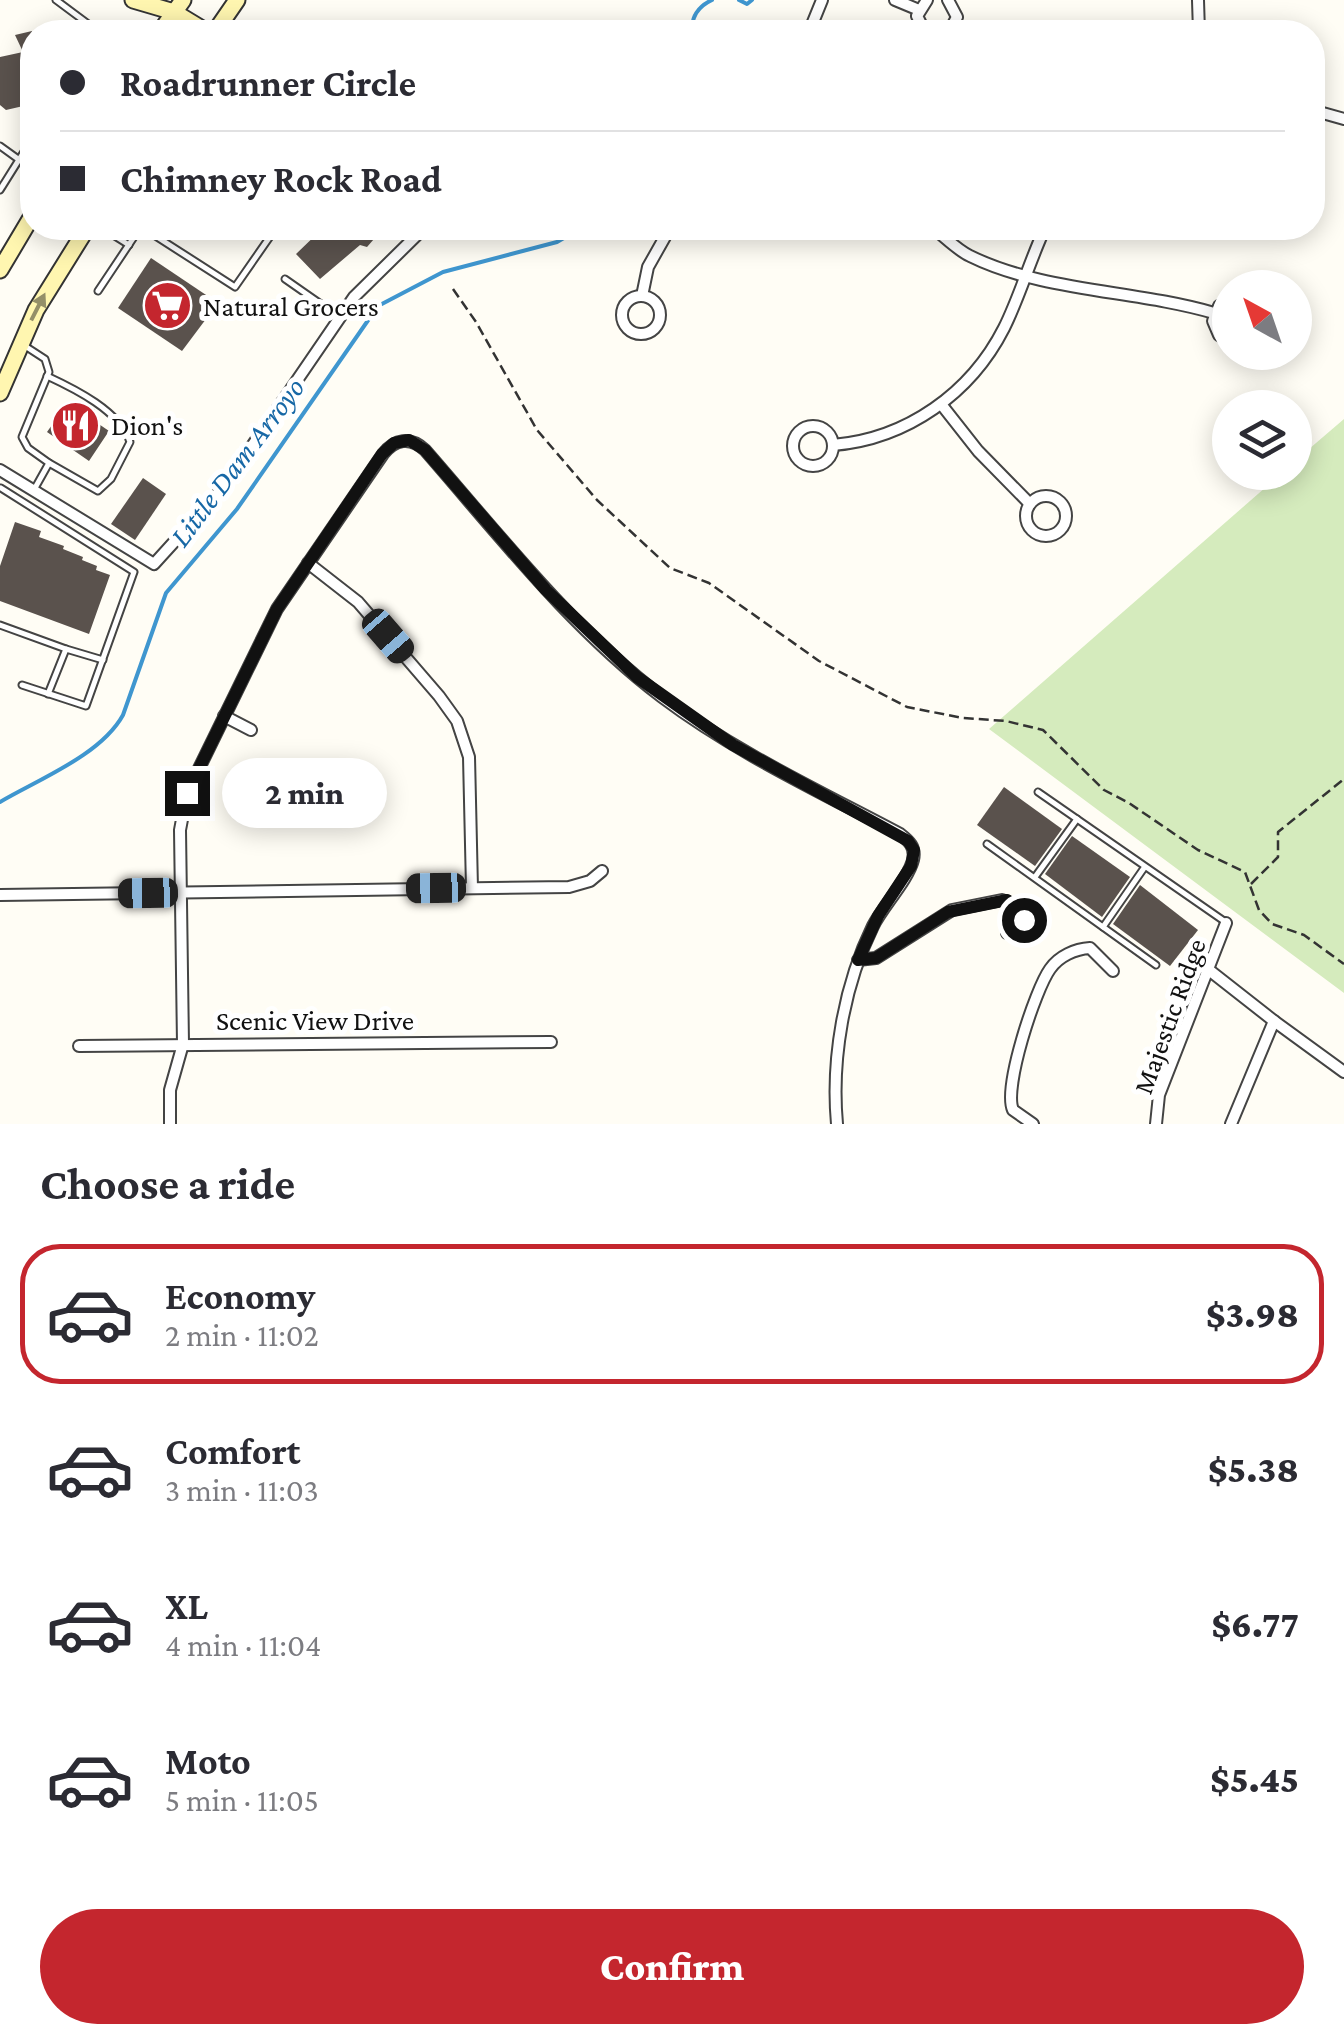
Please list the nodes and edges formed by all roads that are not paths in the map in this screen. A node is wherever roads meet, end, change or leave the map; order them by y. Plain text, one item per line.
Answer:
1 (56, 0) edge
2 (133, 0) edge
3 (895, 0) edge
4 (176, 4) edge
5 (923, 5) edge
6 (83, 20) edge
7 (0, 146) edge
8 (19, 160) joint
9 (0, 190) edge
10 (20, 236) edge
11 (78, 240) edge
12 (120, 240) edge
13 (132, 240) edge
14 (161, 240) edge
15 (268, 240) edge
16 (412, 240) edge
17 (663, 240) edge
18 (949, 240) edge
19 (1040, 240) edge
20 (128, 245) junction
21 (0, 268) edge
22 (1024, 275) junction
23 (285, 279) dead end
24 (98, 291) dead end
25 (642, 296) dead end
26 (1212, 311) edge
27 (340, 317) junction
28 (20, 344) junction
29 (47, 376) junction
30 (0, 392) edge
31 (942, 404) junction
32 (833, 444) dead end
33 (48, 463) junction
34 (3, 472) edge
35 (0, 490) edge
36 (34, 491) junction
37 (1030, 504) junction
38 (308, 563) junction
39 (0, 625) edge
40 (66, 650) junction
41 (103, 660) junction
42 (22, 685) dead end
43 (48, 694) junction
44 (224, 716) junction
45 (251, 730) dead end
46 (1038, 792) dead end
47 (1076, 819) junction
48 (987, 844) dead end
49 (1145, 868) junction
50 (602, 871) dead end
51 (1034, 878) junction
52 (472, 888) junction
53 (181, 893) junction
54 (0, 894) edge
55 (1226, 923) joint
56 (1103, 927) junction
57 (1007, 932) dead end
58 (858, 960) junction
59 (1156, 965) dead end
60 (1210, 970) junction
61 (1113, 971) dead end
62 (1274, 1021) junction
63 (550, 1042) dead end
64 (183, 1044) junction
65 (79, 1046) dead end
66 (1344, 1072) edge
67 (170, 1124) edge
68 (836, 1124) edge
69 (1033, 1124) edge
70 (1156, 1124) edge
71 (1231, 1124) edge

1 - 6 lane
2 - 4 main road
3 - 5 street
7 - 8 lane
8 - 9 lane
10 - 21 main road
28 -> 11 main road
12 - 20 lane
13 - 20 lane
14 - 15 lane
16 - 27 street
17 - 25 street
18 - 22 street
19 - 22 street
20 - 24 lane
22 - 26 street
22 - 31 street
23 - 27 lane
27 - 36 street
28 - 29 lane
28 - 30 main road
29 - 33 lane
29 - 33 lane
31 - 32 street
31 - 37 street
33 - 36 lane
34 - 35 lane
34 - 36 street
35 - 41 lane
37 - 37 street
38 - 44 street
38 - 52 street
38 - 58 street
39 - 40 lane
40 - 41 lane
40 - 43 lane
41 - 43 lane
42 - 43 lane
44 - 45 street
44 - 53 street
46 - 47 lane
47 - 49 lane
47 - 51 lane
48 - 51 lane
49 - 55 lane
49 - 56 lane
50 - 52 street
51 - 56 lane
52 - 53 street
53 - 54 street
53 - 64 street
55 - 60 street, Majestic Ridge
56 - 59 lane
57 - 58 street
58 - 68 street
60 - 62 street
60 - 70 street, Majestic Ridge
61 - 69 street
62 - 66 street
62 - 71 street
63 - 64 street, Scenic View Drive
64 - 65 street, Scenic View Drive
64 - 67 street

